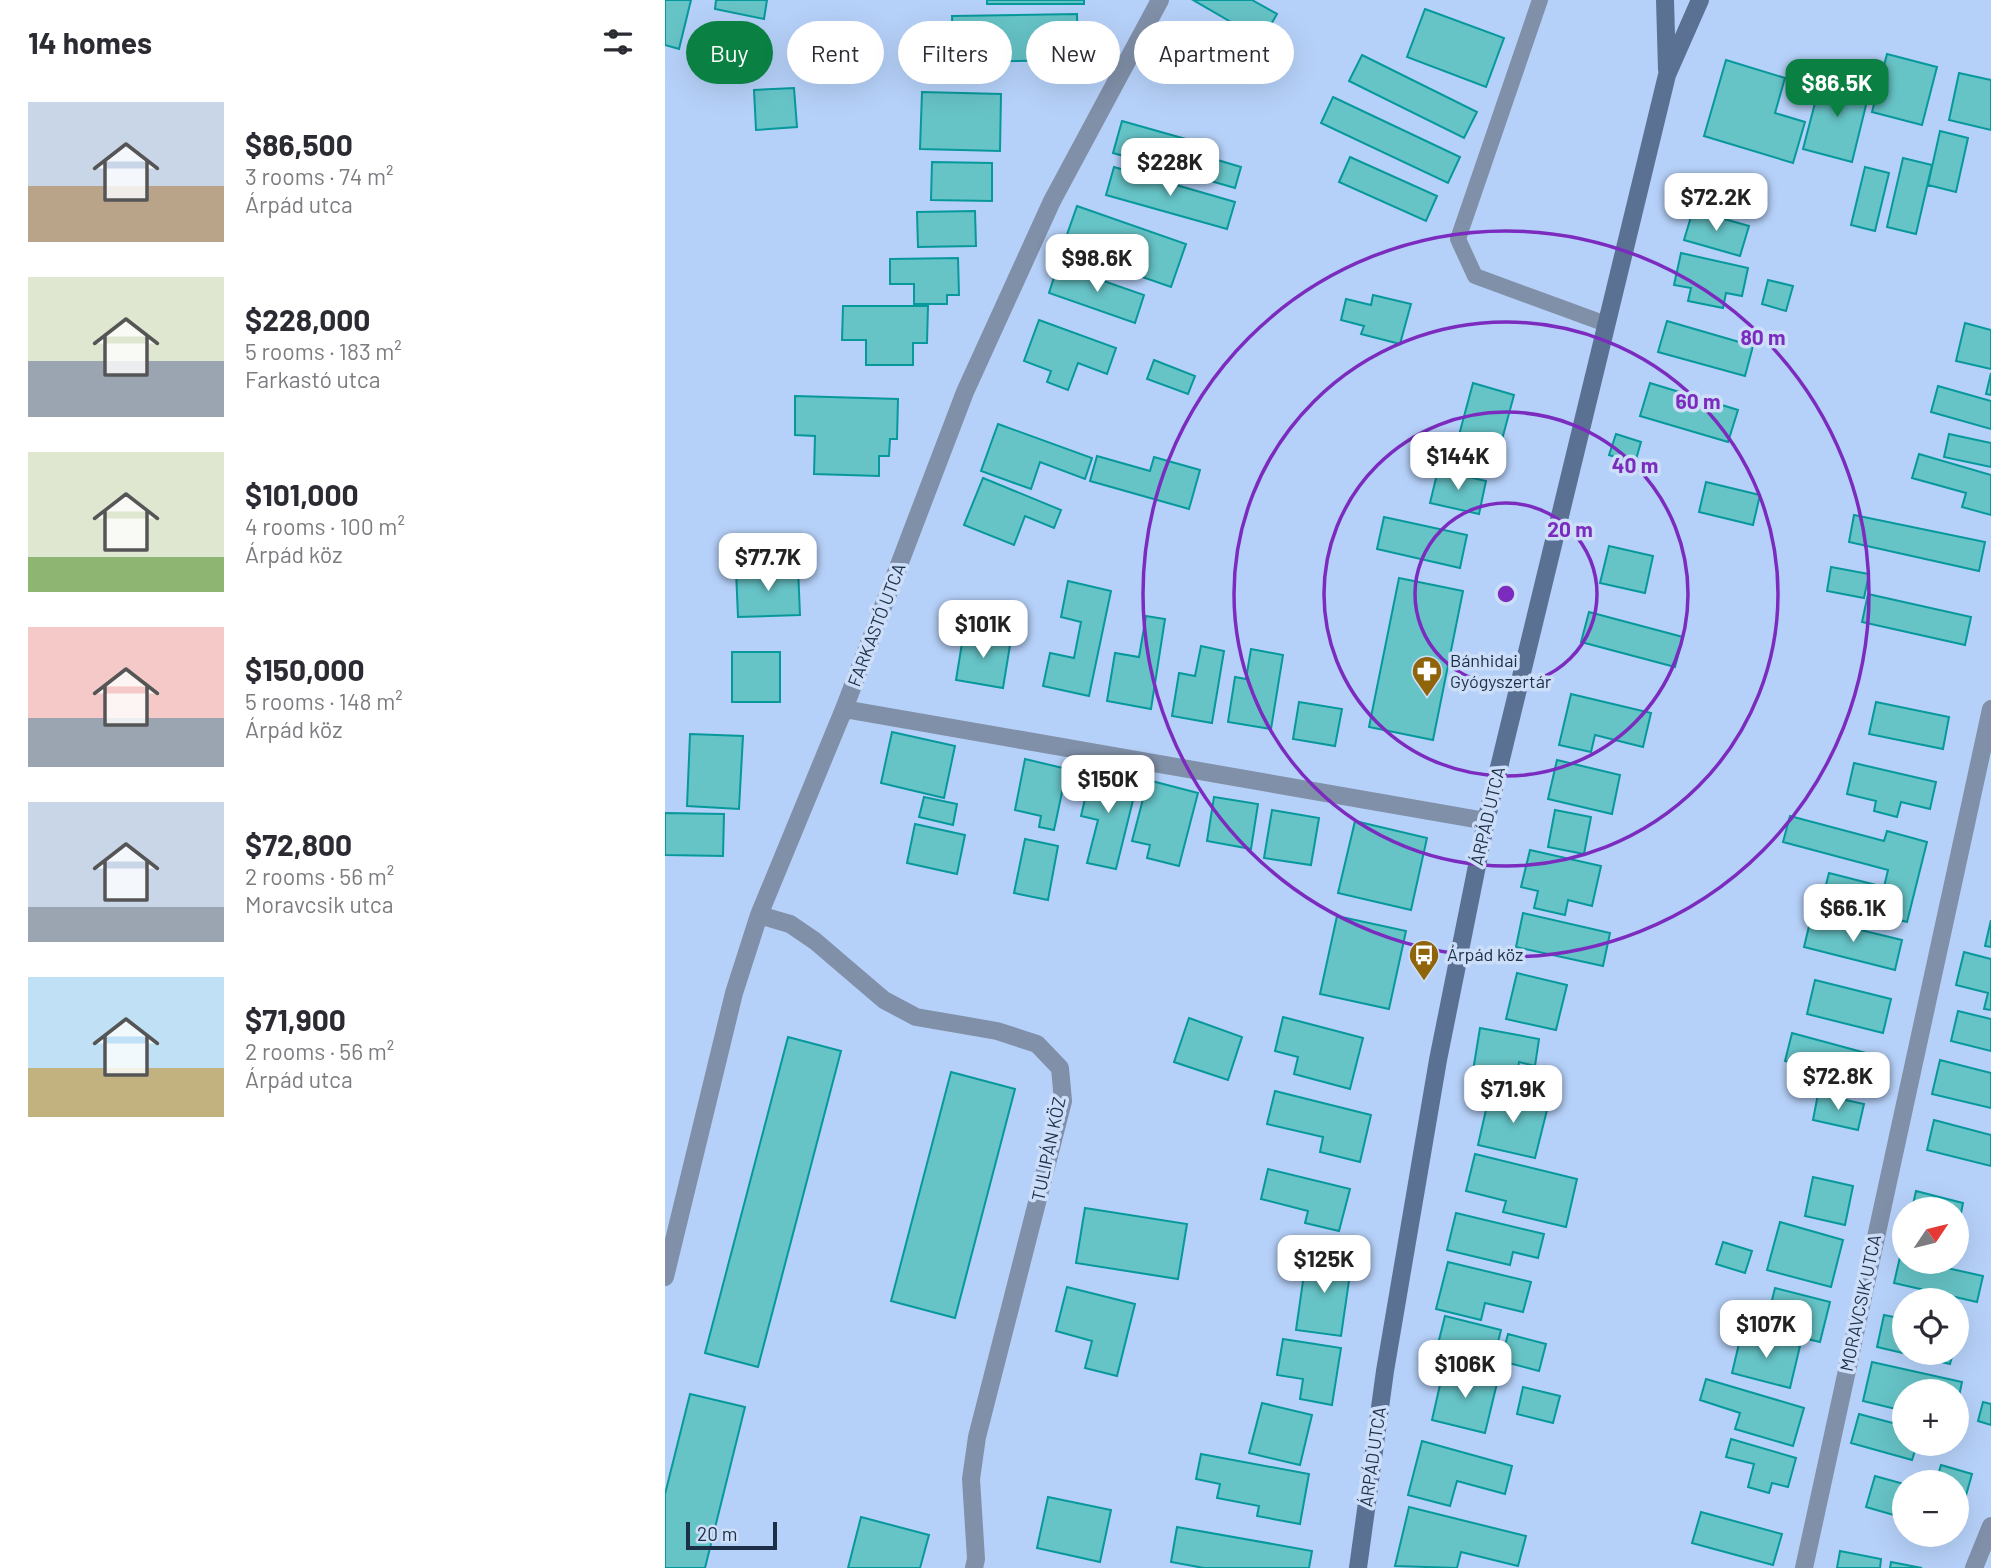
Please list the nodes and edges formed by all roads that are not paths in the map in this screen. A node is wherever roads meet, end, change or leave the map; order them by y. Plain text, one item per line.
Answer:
1 (1160, 0) edge
2 (1540, 0) edge
3 (1665, 0) edge
4 (1700, 0) edge
5 (1667, 75) junction
6 (1606, 324) junction
7 (844, 709) junction
8 (1991, 709) edge
9 (1486, 821) junction
10 (759, 915) junction
11 (665, 1277) edge
12 (1991, 1526) edge
13 (974, 1568) edge
14 (1358, 1568) edge
15 (1804, 1568) edge
16 (1974, 1568) edge

1 - 7 street, FARKASTÓ UTCA
2 - 6 lane
3 - 5 street, ÁRPÁD UTCA
4 - 5 street, ÁRPÁD UTCA
5 - 6 street, ÁRPÁD UTCA
6 - 9 street, ÁRPÁD UTCA
7 - 9 street
7 - 10 street, FARKASTÓ UTCA
8 - 15 street, MORAVCSIK UTCA
9 - 14 street, ÁRPÁD UTCA
10 - 11 street, FARKASTÓ UTCA
10 - 13 street, TULIPÁN KÖZ
12 - 16 street

